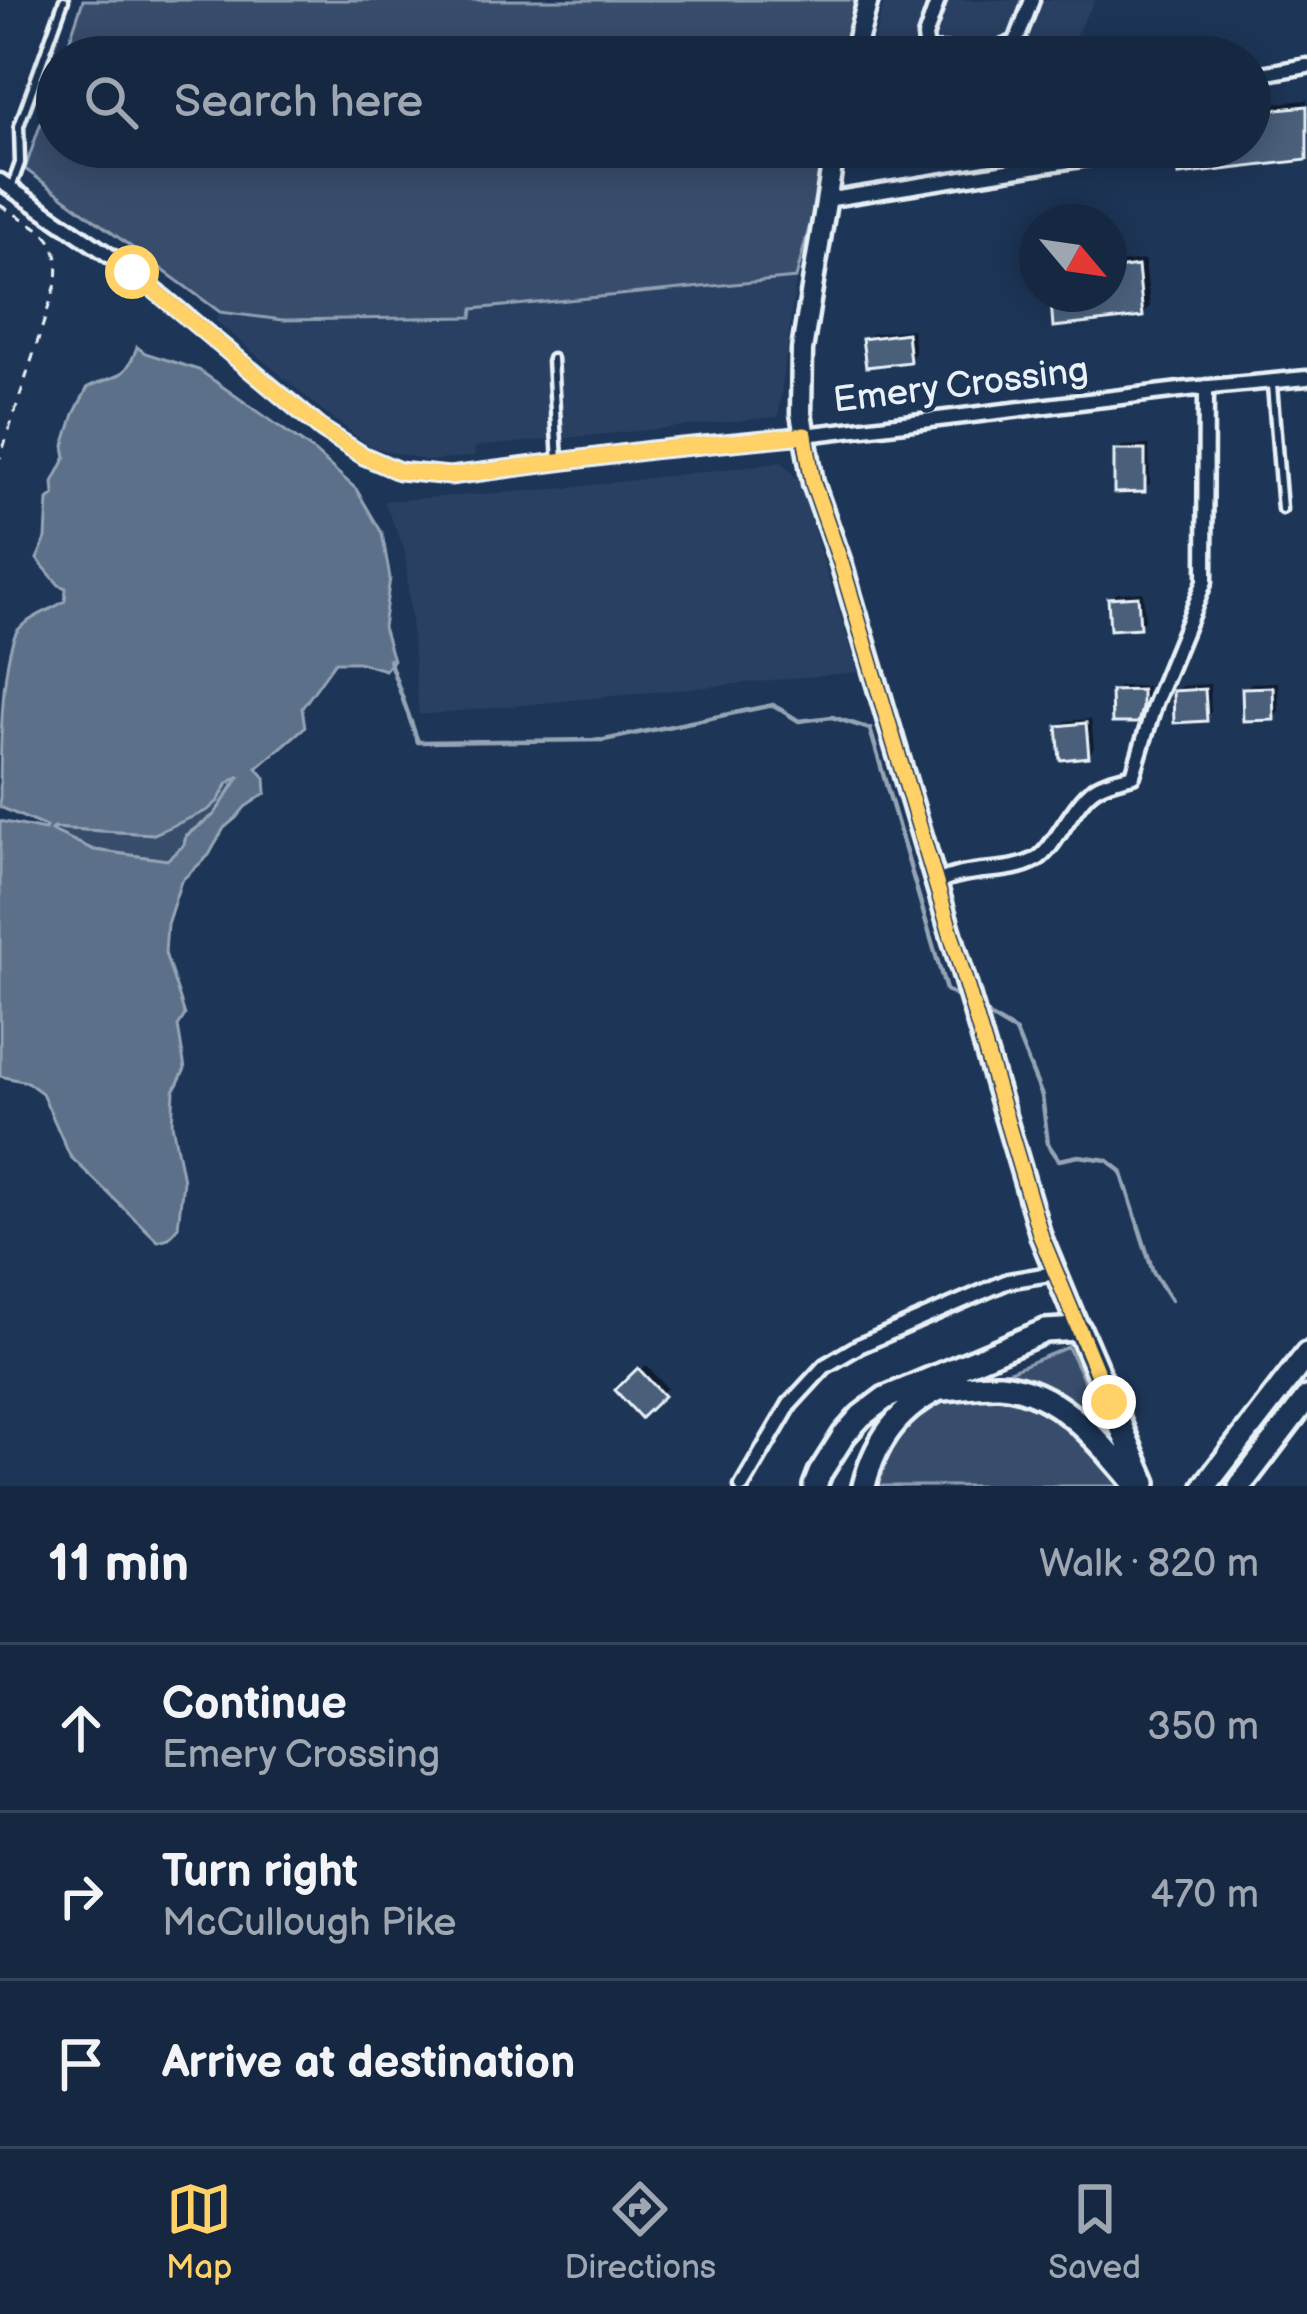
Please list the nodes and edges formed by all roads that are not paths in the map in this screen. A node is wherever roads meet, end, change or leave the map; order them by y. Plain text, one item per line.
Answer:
1 (64, 0) edge
2 (868, 0) edge
3 (938, 0) edge
4 (1032, 0) edge
5 (51, 36) edge
6 (859, 36) edge
7 (925, 36) edge
8 (1018, 36) edge
9 (1307, 66) edge
10 (1271, 72) edge
11 (36, 78) edge
12 (831, 168) edge
13 (1025, 168) edge
14 (5, 184) edge
15 (826, 200) junction
16 (552, 359) dead end
17 (1307, 378) edge
18 (1272, 381) junction
19 (1206, 387) junction
20 (805, 435) junction
21 (558, 461) junction
22 (1282, 509) dead end
23 (936, 883) junction
24 (1055, 1273) junction
25 (1078, 1329) junction
26 (1307, 1354) edge
27 (936, 1390) junction
28 (1307, 1398) edge
29 (742, 1486) edge
30 (815, 1486) edge
31 (865, 1486) edge
32 (1137, 1486) edge
33 (1146, 1486) edge
34 (1205, 1486) edge
35 (1240, 1486) edge

1 - 5 lane
2 - 6 street
3 - 7 street
4 - 8 street
9 - 10 street
11 - 14 lane
12 - 15 street
13 - 15 street
14 - 21 street, Emery Crossing
15 - 20 street
16 - 21 lane
17 - 18 street, Emery Crossing
18 - 19 street, Emery Crossing
18 - 22 lane
19 - 20 street, Emery Crossing
19 - 23 street
20 - 21 street, Emery Crossing
20 - 23 street
23 - 24 street
24 - 25 street
24 - 29 street
25 - 27 main road
25 - 30 main road
25 - 33 main road
26 - 34 main road
27 - 31 main road
27 - 32 main road
28 - 35 main road

